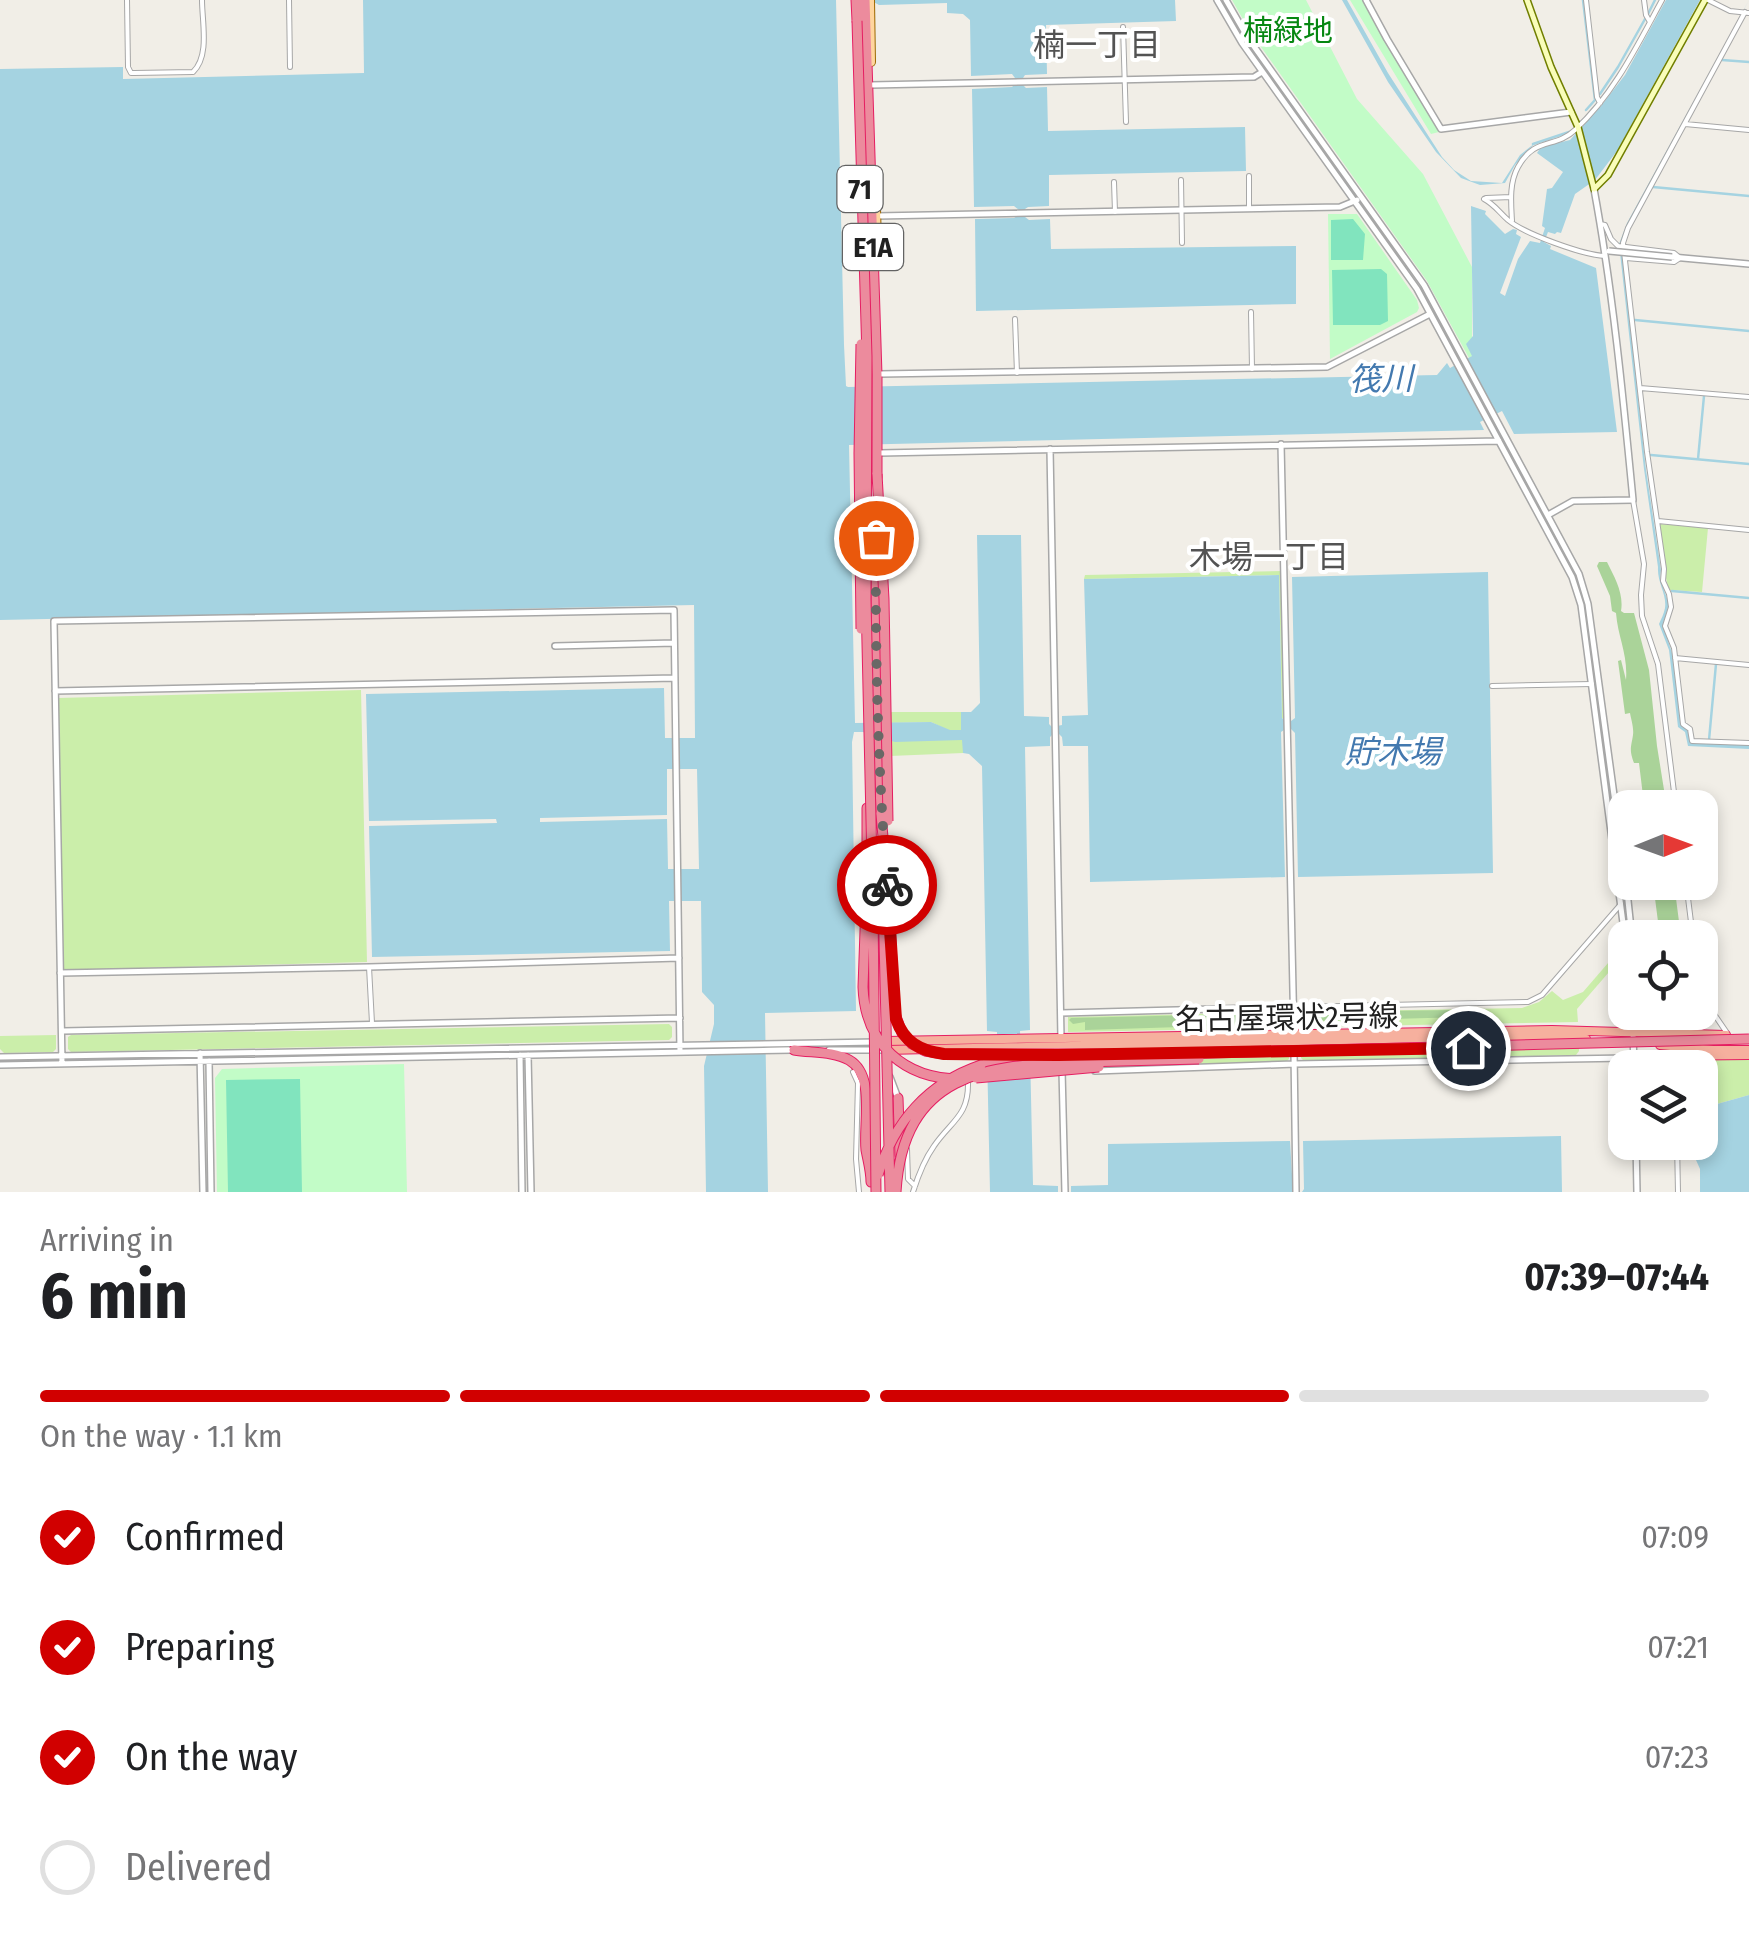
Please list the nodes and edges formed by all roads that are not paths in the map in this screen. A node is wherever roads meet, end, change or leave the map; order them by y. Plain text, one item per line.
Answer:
1 (127, 0) edge
2 (202, 0) edge
3 (289, 0) edge
4 (1217, 0) edge
5 (1226, 0) edge
6 (1366, 0) edge
7 (1527, 0) edge
8 (1586, 0) edge
9 (1644, 0) edge
10 (1662, 0) edge
11 (1707, 0) edge
12 (854, 1) edge
13 (869, 2) edge
14 (1746, 11) edge
15 (1650, 22) junction
16 (1124, 27) dead end
17 (290, 66) dead end
18 (1266, 70) junction
19 (1124, 78) junction
20 (872, 85) junction
21 (1600, 103) junction
22 (1571, 112) junction
23 (1126, 122) dead end
24 (1685, 124) junction
25 (1578, 128) junction
26 (1749, 130) edge
27 (1249, 176) dead end
28 (1181, 180) dead end
29 (1114, 182) dead end
30 (1593, 187) junction
31 (1512, 196) junction
32 (1358, 199) junction
33 (1249, 209) junction
34 (1182, 210) junction
35 (1115, 212) junction
36 (876, 216) junction
37 (1512, 221) junction
38 (1600, 224) junction
39 (864, 228) junction
40 (1182, 243) dead end
41 (1621, 247) junction
42 (1606, 253) junction
43 (1626, 258) junction
44 (1680, 258) junction
45 (1749, 264) edge
46 (1250, 312) dead end
47 (1434, 312) junction
48 (1016, 319) dead end
49 (1252, 368) junction
50 (1016, 372) junction
51 (880, 374) junction
52 (1640, 388) junction
53 (1749, 397) edge
54 (1502, 438) junction
55 (1281, 444) junction
56 (1050, 448) junction
57 (880, 453) junction
58 (1633, 500) junction
59 (1544, 517) junction
60 (1658, 522) junction
61 (1749, 530) edge
62 (674, 643) junction
63 (555, 646) dead end
64 (1675, 658) junction
65 (1749, 665) edge
66 (675, 678) junction
67 (1592, 684) junction
68 (1492, 686) dead end
69 (55, 692) junction
70 (874, 713) junction
71 (1749, 743) edge
72 (1614, 790) edge
73 (1674, 790) edge
74 (884, 818) junction
75 (886, 880) junction
76 (1621, 904) junction
77 (1625, 920) edge
78 (680, 958) junction
79 (369, 968) junction
80 (60, 973) junction
81 (1294, 1007) junction
82 (1061, 1013) junction
83 (680, 1018) junction
84 (1718, 1020) edge
85 (372, 1023) junction
86 (1633, 1030) edge
87 (62, 1031) junction
88 (1728, 1035) junction
89 (1294, 1037) junction
90 (1633, 1037) junction
91 (984, 1043) junction
92 (1749, 1044) edge
93 (882, 1046) junction
94 (1060, 1046) junction
95 (768, 1047) junction
96 (524, 1048) junction
97 (680, 1048) junction
98 (968, 1048) junction
99 (794, 1050) junction
100 (1635, 1050) edge
101 (1703, 1050) edge
102 (520, 1056) junction
103 (529, 1056) junction
104 (200, 1057) junction
105 (208, 1057) junction
106 (1608, 1058) edge
107 (62, 1060) junction
108 (1156, 1060) junction
109 (0, 1061) edge
110 (1295, 1064) junction
111 (853, 1072) dead end
112 (1062, 1072) junction
113 (898, 1098) junction
114 (1636, 1160) edge
115 (1677, 1160) edge
116 (914, 1189) edge
117 (1065, 1189) edge
118 (1296, 1189) edge
119 (872, 1190) edge
120 (203, 1192) edge
121 (211, 1192) edge
122 (522, 1192) edge
123 (531, 1192) edge
124 (859, 1192) edge
125 (895, 1192) edge
126 (1637, 1192) edge
127 (1678, 1192) edge

1 - 2 street
3 - 17 street
4 - 18 street
5 - 18 street
6 - 22 street
7 - 22 main road
8 - 21 street
9 - 15 street
10 - 15 street
11 - 14 street
11 - 30 main road
12 - 39 highway, E1A, bridge
12 - 70 main road, 71, bridge
13 - 20 main road, 71
13 - 74 highway, E1A, bridge
14 - 24 street
15 - 21 street
16 - 19 street
18 - 19 street
18 - 32 street
19 - 20 street
19 - 23 street
20 - 36 main road, 71
21 - 25 street
22 - 25 main road
24 - 26 street
24 - 41 street
25 - 30 main road
25 - 31 street
27 - 33 street
28 - 34 street
29 - 35 street
30 - 38 street
31 - 37 street
31 - 37 street
32 - 33 street
32 - 47 street
33 - 34 street
34 - 35 street
34 - 40 street
35 - 36 street
36 - 51 main road, 71
37 - 42 street
38 - 41 street
38 - 42 street
39 - 70 highway, E1A, bridge
39 - 70 highway, bridge
41 - 43 street
41 - 44 street
42 - 44 street, bridge
42 - 58 street
43 - 44 street
43 - 52 street
44 - 45 street
46 - 49 street
47 - 49 street
47 - 54 street
48 - 50 street
49 - 50 street
50 - 51 street
51 - 57 main road, 71
52 - 53 street
52 - 60 street
54 - 55 street
54 - 59 street
55 - 56 street
55 - 81 street
56 - 57 street
56 - 82 street
57 - 70 main road, 71
58 - 59 street
58 - 73 street
59 - 67 street
59 - 72 street
60 - 61 street
60 - 64 street
62 - 63 street
62 - 66 street
62 - 69 street
64 - 65 street
64 - 71 street
66 - 69 street
66 - 78 street
67 - 68 street
67 - 76 street
69 - 80 street
70 - 75 main road, 71, bridge
70 - 93 main road, 71, bridge
70 - 108 highway, bridge
70 - 119 highway, E1A, bridge
74 - 75 highway
74 - 94 highway, bridge
74 - 125 highway, bridge
75 - 93 main road, 71
76 - 77 street
76 - 81 street
78 - 79 street
78 - 83 street
79 - 80 street
79 - 85 street
80 - 87 street
81 - 82 street
81 - 89 street
82 - 94 street
83 - 85 street
83 - 97 street
84 - 88 street
85 - 87 street
86 - 90 street
87 - 107 street
88 - 90 highway, 名古屋環状2号線
88 - 92 highway, 名古屋環状2号線
89 - 90 highway, 名古屋環状2号線
89 - 90 highway, 名古屋環状2号線
89 - 94 highway, 名古屋環状2号線
89 - 110 street
90 - 92 highway
90 - 100 street
91 - 93 highway, 名古屋環状2号線
91 - 94 highway, 名古屋環状2号線
91 - 98 highway, 名古屋環状2号線
92 - 94 highway, bridge
92 - 101 highway
92 - 108 highway, bridge
93 - 95 street
93 - 98 highway, 名古屋環状2号線
93 - 99 street
93 - 113 street
93 - 119 highway
94 - 112 street
94 - 119 highway, bridge
95 - 97 street
95 - 99 street
96 - 97 street
96 - 102 street
96 - 103 street
96 - 105 street
97 - 103 street
98 - 116 street
99 - 119 highway
102 - 103 street
102 - 105 street
102 - 122 street
103 - 123 street
104 - 105 street
104 - 107 street
104 - 120 street
105 - 121 street
106 - 110 street
107 - 109 street
108 - 125 highway, bridge
110 - 112 street
110 - 118 street
111 - 124 street
112 - 117 street
113 - 116 street
113 - 125 highway
114 - 126 street
115 - 127 street

